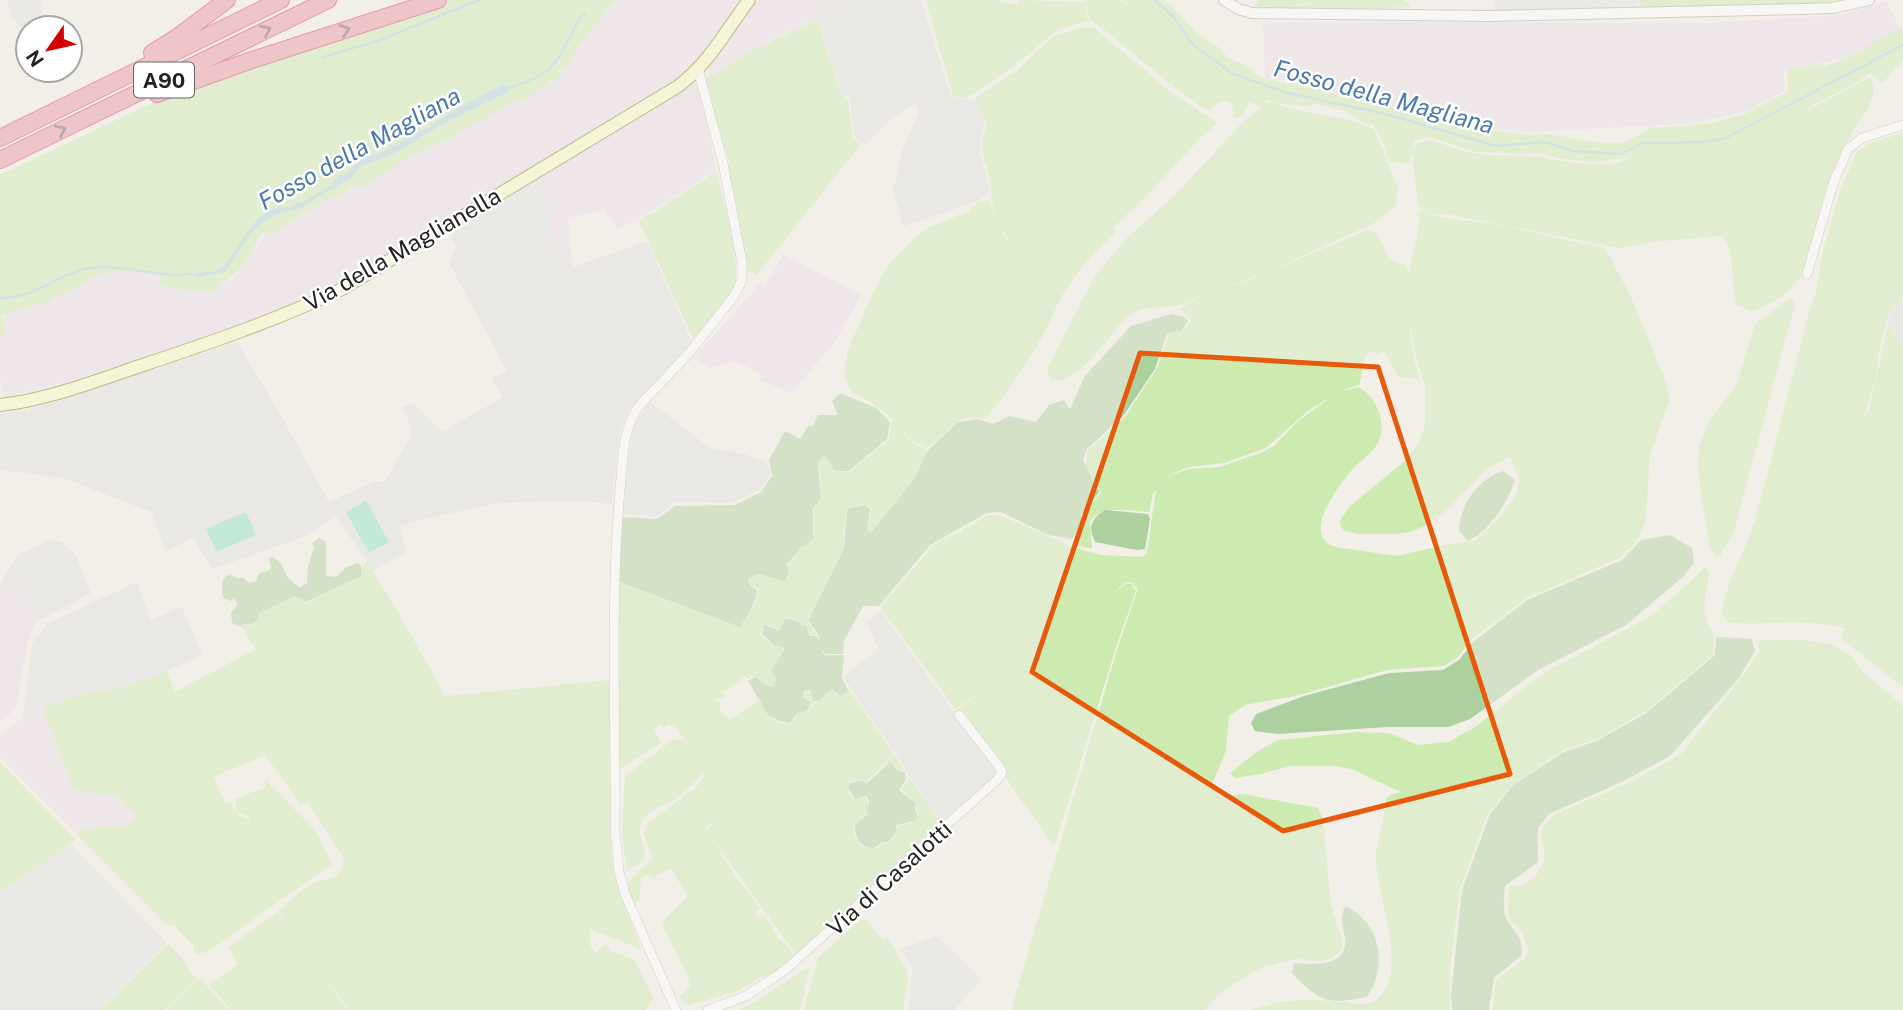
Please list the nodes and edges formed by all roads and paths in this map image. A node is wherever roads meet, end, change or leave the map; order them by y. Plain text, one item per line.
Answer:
1 (227, 0) edge
2 (281, 0) edge
3 (328, 0) edge
4 (438, 0) edge
5 (749, 0) edge
6 (1224, 0) edge
7 (1869, 0) edge
8 (698, 69) junction
9 (96, 90) junction
10 (117, 103) junction
11 (1903, 125) edge
12 (0, 138) edge
13 (0, 160) edge
14 (1807, 274) dead end
15 (0, 405) edge
16 (959, 715) dead end
17 (676, 1010) edge
18 (708, 1010) edge

1 - 9 highway
2 - 9 highway, A90
10 -> 3 highway, A90
10 -> 4 highway
5 - 8 main road, Via della Maglianella
6 - 7 street
8 - 15 main road, Via della Maglianella
8 - 17 street
9 - 12 highway, A90
13 -> 10 highway, A90
11 - 14 street
16 - 18 street, Via di Casalotti

